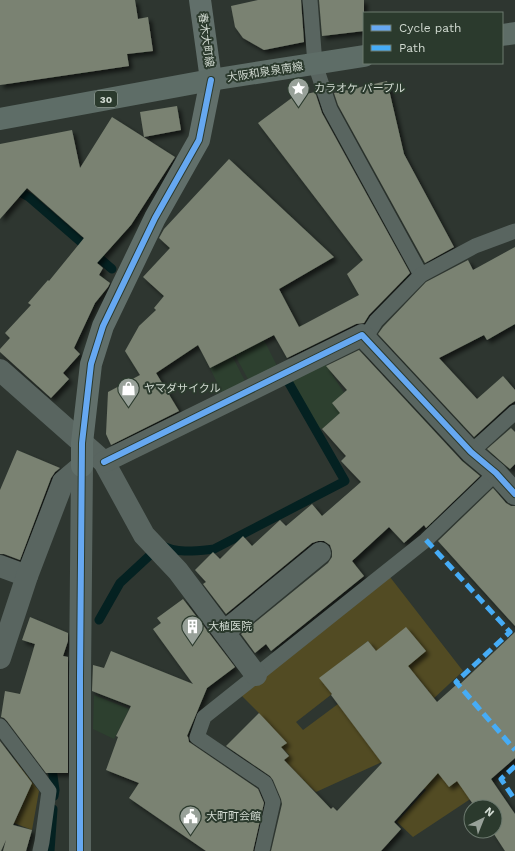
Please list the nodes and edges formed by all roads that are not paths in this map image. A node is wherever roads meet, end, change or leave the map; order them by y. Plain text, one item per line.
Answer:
1 (200, 0) edge
2 (310, 0) edge
3 (515, 33) edge
4 (503, 35) edge
5 (363, 56) edge
6 (315, 64) junction
7 (211, 80) junction
8 (0, 119) edge
9 (515, 231) edge
10 (421, 275) junction
11 (362, 336) junction
12 (0, 370) edge
13 (515, 412) edge
14 (82, 443) junction
15 (471, 452) junction
16 (104, 462) junction
17 (82, 466) junction
18 (496, 473) junction
19 (515, 494) edge
20 (320, 553) dead end
21 (0, 566) edge
22 (27, 576) junction
23 (224, 632) junction
24 (0, 658) edge
25 (256, 675) junction
26 (0, 726) edge
27 (40, 851) edge
28 (80, 851) edge
29 (262, 851) edge

1 - 7 street, 春木大町線
2 - 6 lane
3 - 4 main road
5 - 6 main road, 大阪和泉泉南線 / 30
6 - 7 main road, 大阪和泉泉南線 / 30
6 - 10 lane
7 - 8 main road, 大阪和泉泉南線 / 30
7 - 14 street, 春木大町線
9 - 10 lane
10 - 11 lane
11 - 15 street
11 - 16 street
12 - 14 street
13 - 15 lane
14 - 16 street
14 - 17 street, 春木大町線
15 - 18 street
16 - 23 street
17 - 22 street
17 - 28 street
18 - 19 street
18 - 25 lane
20 - 23 street
21 - 22 street
22 - 24 street
23 - 25 street
25 - 29 lane
26 - 27 lane

